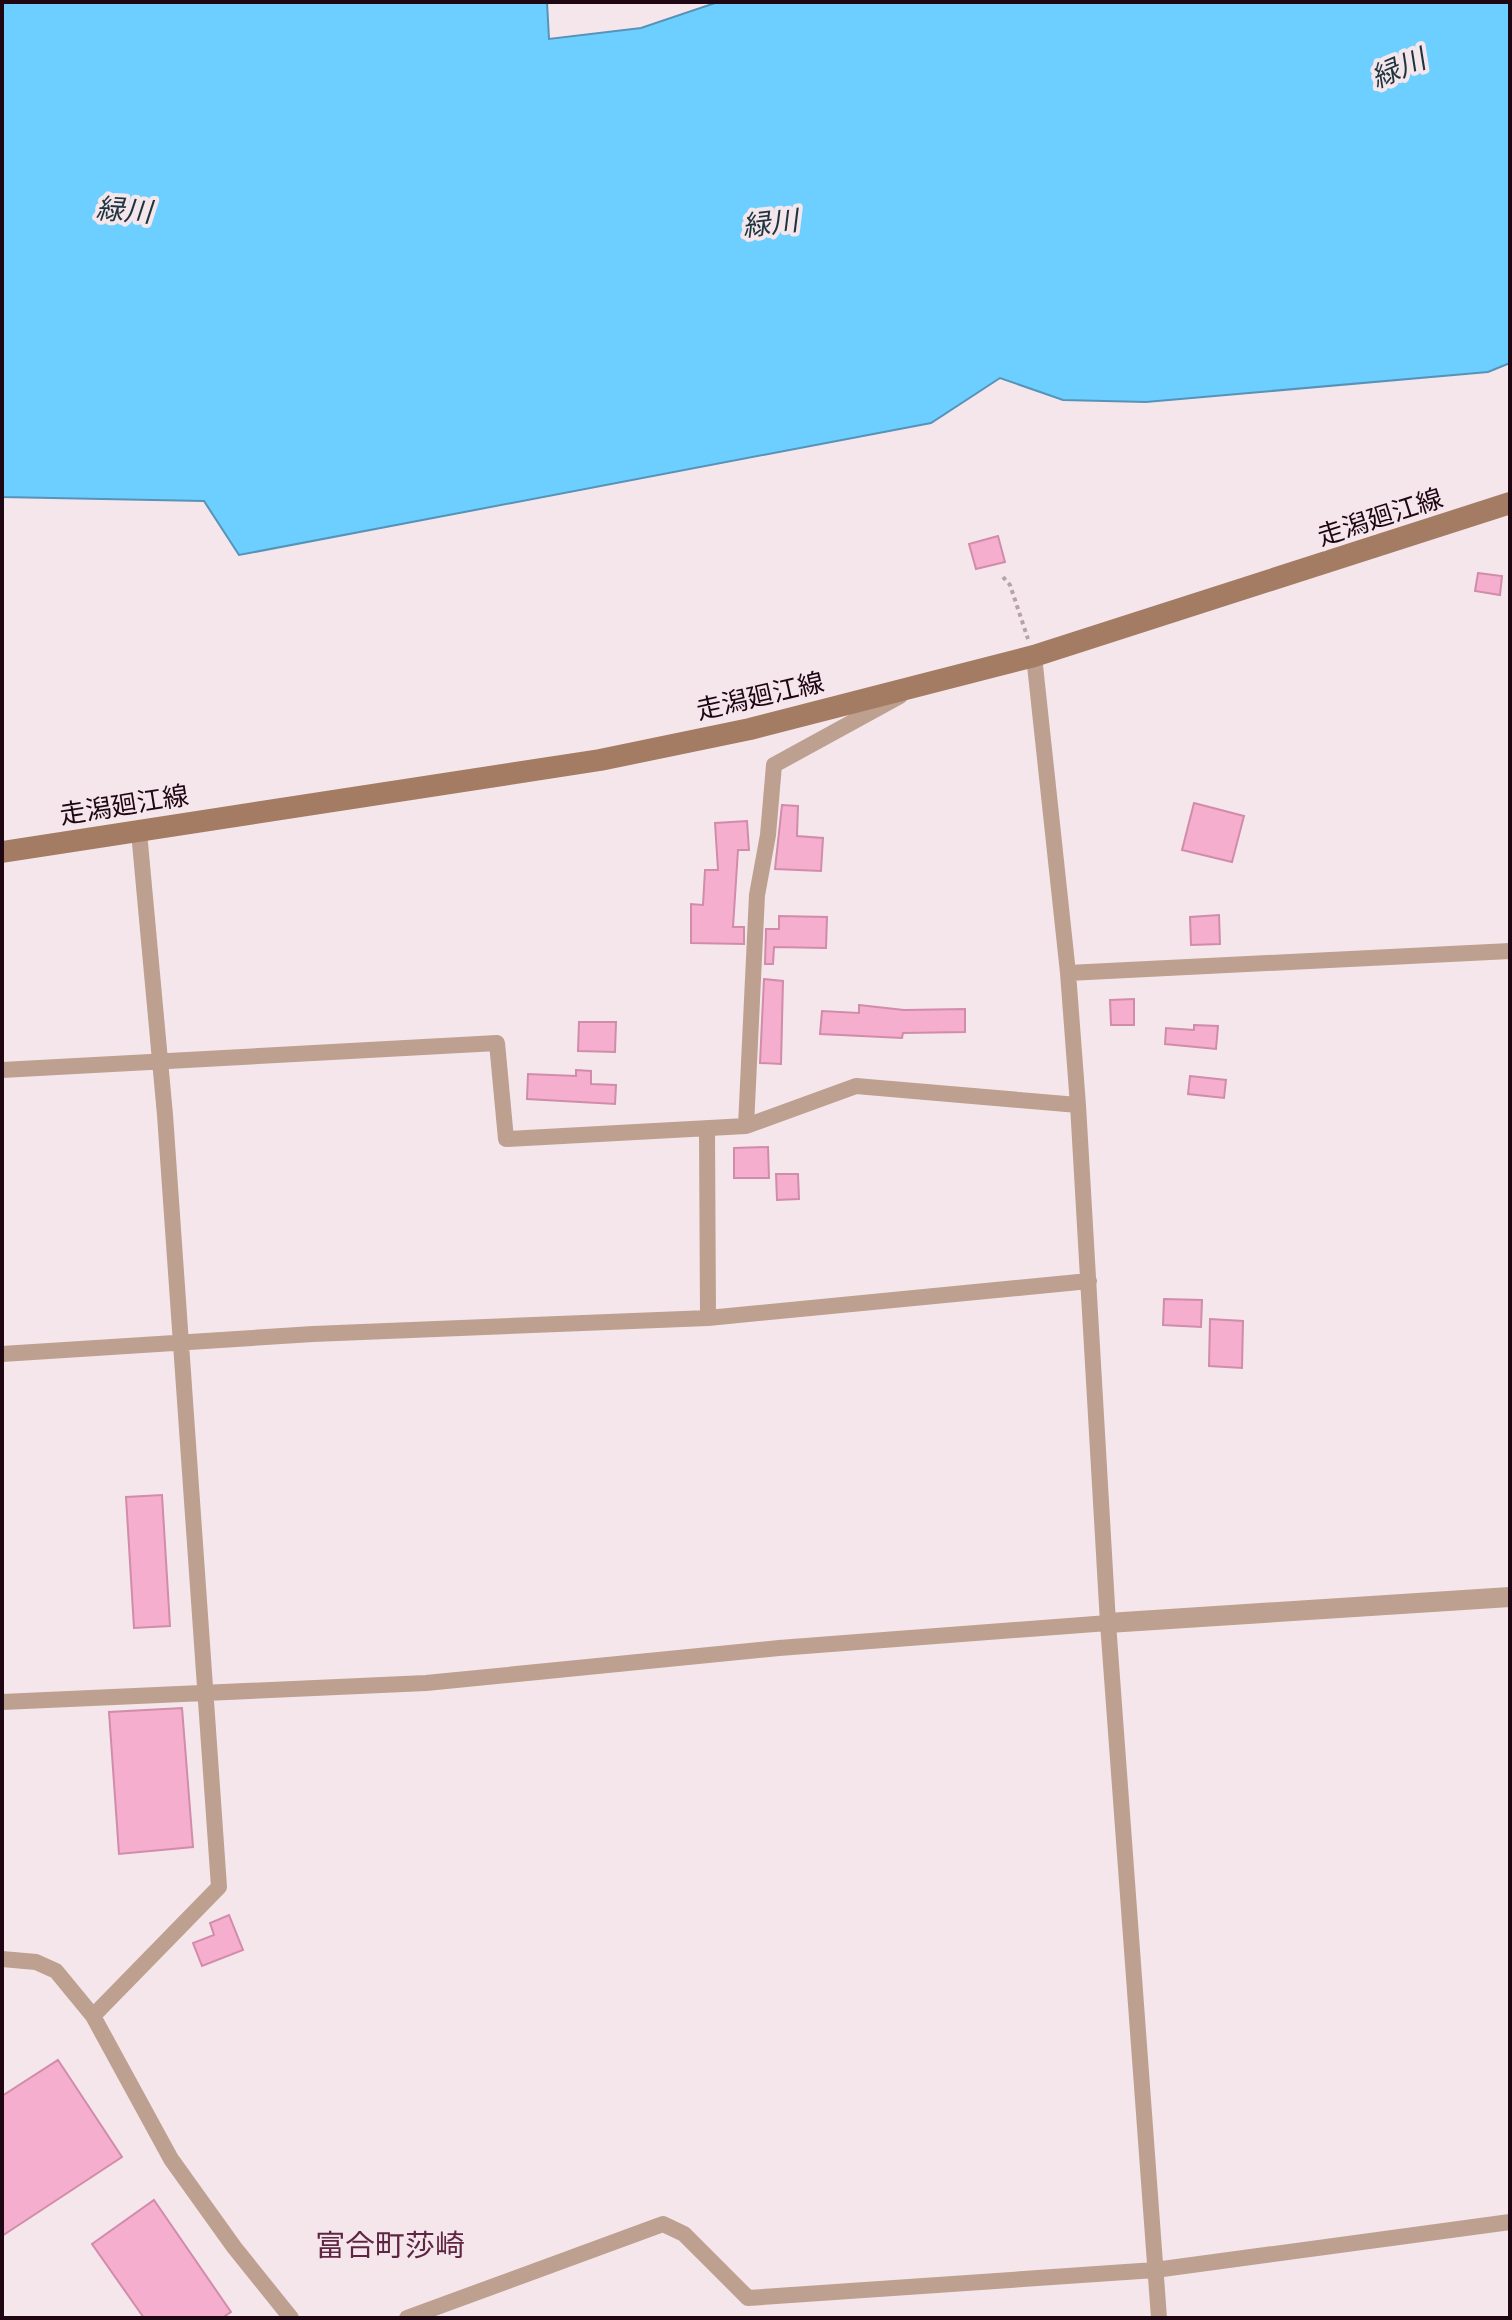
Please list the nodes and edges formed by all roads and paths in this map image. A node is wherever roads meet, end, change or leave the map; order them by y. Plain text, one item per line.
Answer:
1 (1510, 503) edge
2 (1003, 577) dead end
3 (1034, 656) junction
4 (915, 688) junction
5 (139, 832) junction
6 (2, 852) edge
7 (1510, 951) edge
8 (1068, 973) junction
9 (159, 1060) junction
10 (2, 1070) edge
11 (1078, 1105) junction
12 (746, 1126) junction
13 (707, 1131) junction
14 (1089, 1281) junction
15 (708, 1318) junction
16 (179, 1343) junction
17 (2, 1354) edge
18 (1510, 1597) edge
19 (1108, 1623) junction
20 (207, 1694) junction
21 (2, 1702) edge
22 (2, 1959) edge
23 (93, 2016) junction
24 (1510, 2222) edge
25 (1155, 2270) junction
26 (291, 2318) edge
27 (407, 2318) edge
28 (1159, 2318) edge

1 - 3 main road, 走潟廻江線
2 - 3 path
3 - 4 main road, 走潟廻江線
3 - 8 street
4 - 5 main road, 走潟廻江線
4 - 12 street
5 - 6 main road, 走潟廻江線
5 - 9 street
7 - 8 street
8 - 11 street
9 - 10 street
9 - 13 street
9 - 16 street
11 - 12 street
11 - 14 street
12 - 13 street
13 - 15 street
14 - 15 street
14 - 19 street
15 - 16 street
16 - 17 street
16 - 20 street
18 - 19 street
19 - 20 street
19 - 25 street
20 - 21 street
20 - 23 street
22 - 23 street
23 - 26 street
24 - 25 street
25 - 27 street
25 - 28 street

